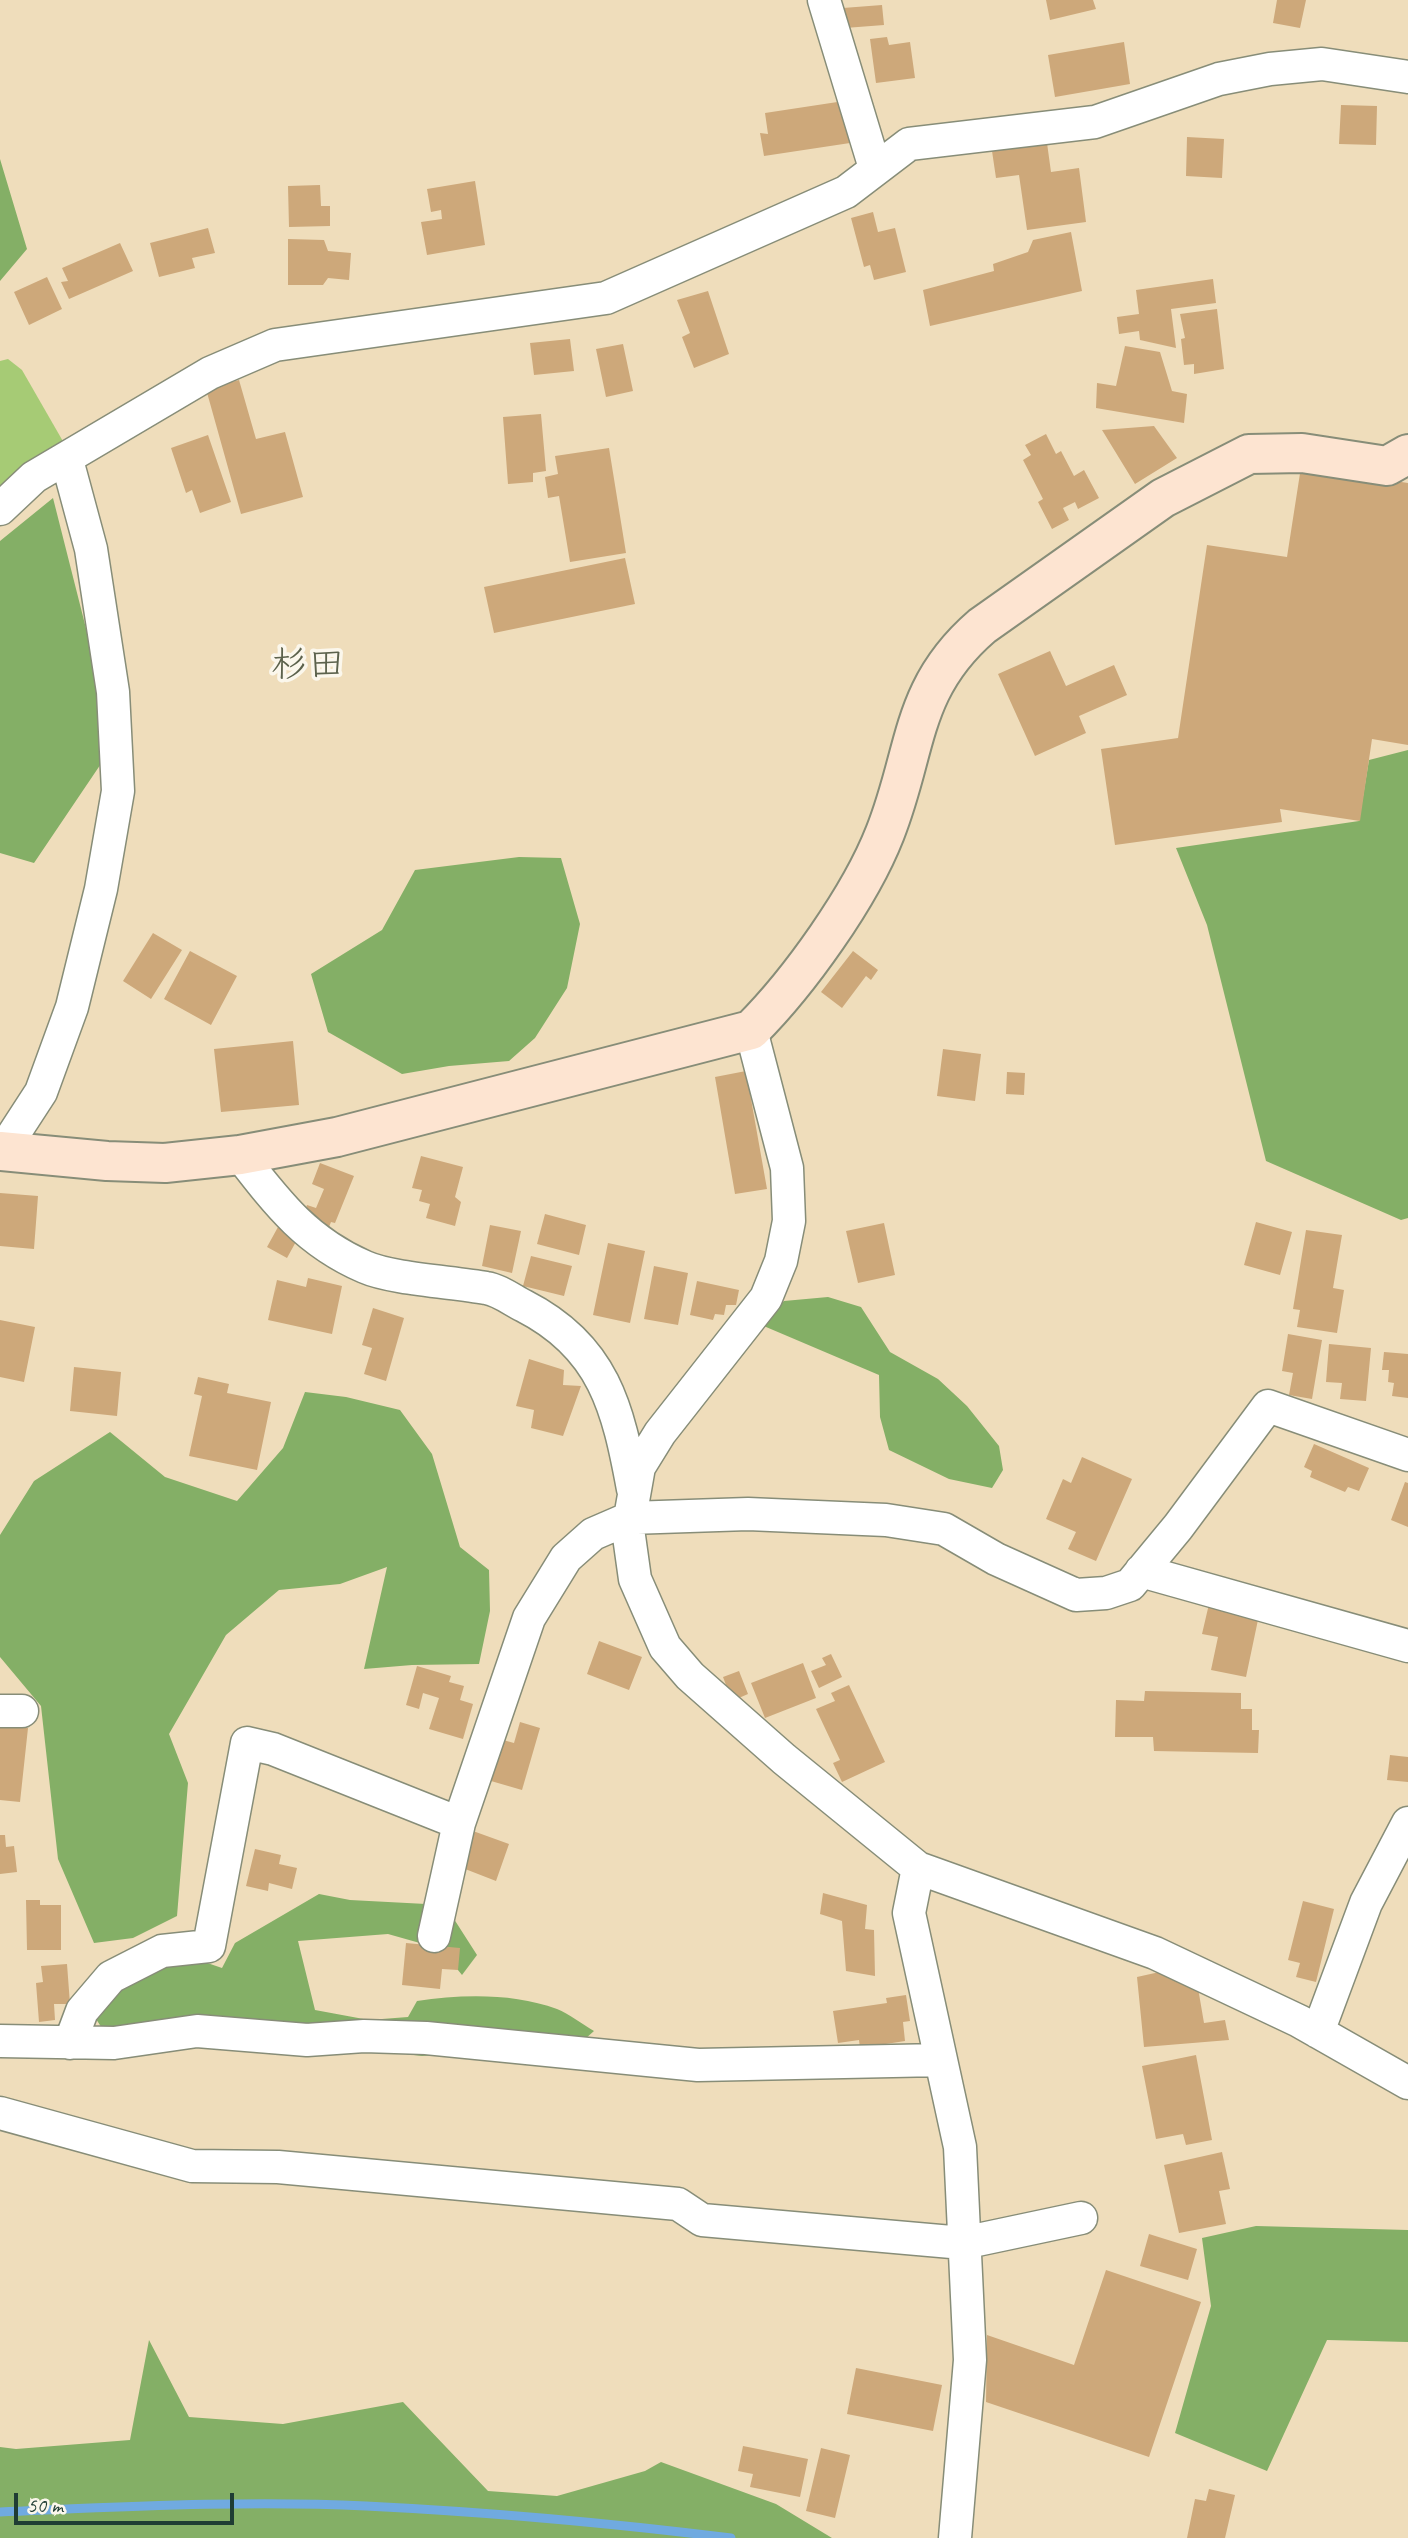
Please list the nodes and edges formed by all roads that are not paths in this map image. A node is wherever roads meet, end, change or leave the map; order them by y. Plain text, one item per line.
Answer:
1 (824, 0) edge
2 (1408, 77) edge
3 (875, 168) junction
4 (1408, 454) edge
5 (67, 460) junction
6 (0, 509) edge
7 (751, 1030) junction
8 (1, 1151) edge
9 (240, 1156) junction
10 (1408, 1455) edge
11 (632, 1506) junction
12 (1141, 1571) junction
13 (1408, 1646) edge
14 (459, 1823) junction
15 (1408, 1823) edge
16 (918, 1868) junction
17 (434, 1936) dead end
18 (1318, 2032) junction
19 (0, 2041) edge
20 (70, 2043) junction
21 (941, 2060) junction
22 (1408, 2083) edge
23 (0, 2113) edge
24 (1081, 2218) dead end
25 (963, 2243) junction
26 (955, 2538) edge

1 - 3 street
2 - 3 street
3 - 5 street
4 - 7 street
5 - 6 street
5 - 8 street
7 - 9 street
7 - 11 street
8 - 9 street
9 - 11 street
10 - 12 street
11 - 12 street
11 - 14 street
11 - 16 street
12 - 13 street
14 - 17 street
14 - 20 street
15 - 18 street
16 - 18 street
16 - 21 street
18 - 22 street
19 - 20 street
20 - 21 street
21 - 25 street
23 - 25 street
24 - 25 street
25 - 26 street

